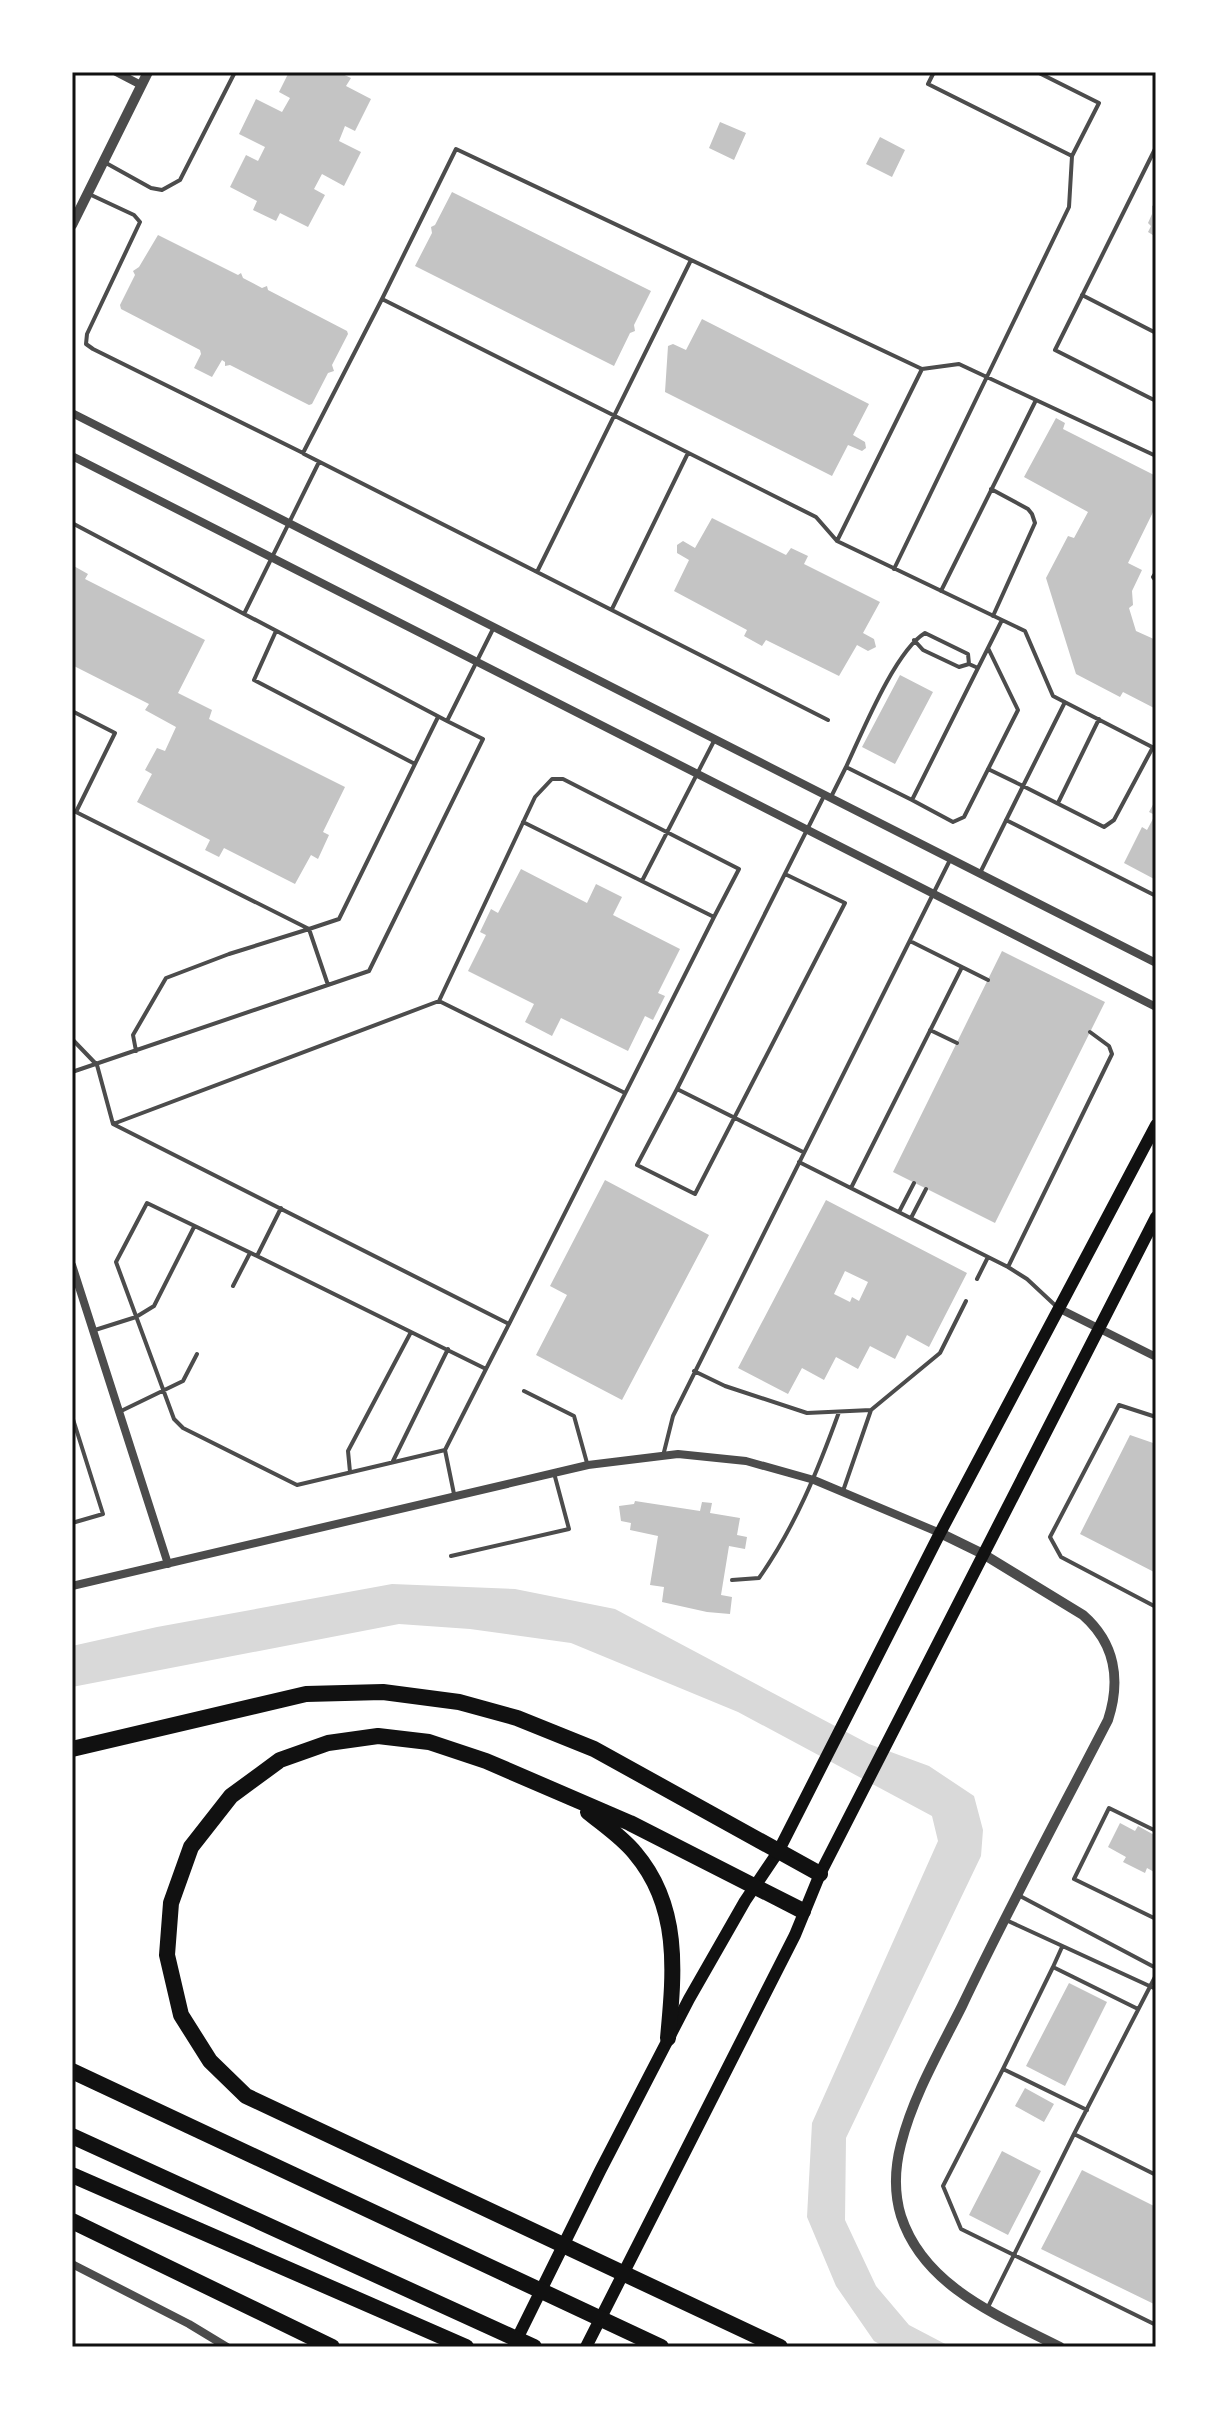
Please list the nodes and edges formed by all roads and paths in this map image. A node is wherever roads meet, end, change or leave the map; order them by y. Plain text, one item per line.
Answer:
1 (116, 72) edge
2 (148, 72) edge
3 (235, 72) edge
4 (934, 72) edge
5 (1037, 72) edge
6 (141, 85) junction
7 (1156, 147) edge
8 (1072, 156) junction
9 (104, 162) junction
10 (88, 194) junction
11 (72, 225) edge
12 (691, 260) junction
13 (1082, 295) junction
14 (382, 299) junction
15 (1156, 333) edge
16 (922, 369) junction
17 (988, 377) junction
18 (1036, 400) junction
19 (1156, 401) edge
20 (72, 413) edge
21 (616, 416) junction
22 (303, 453) junction
23 (688, 453) junction
24 (72, 456) edge
25 (1156, 456) edge
26 (320, 462) junction
27 (991, 489) junction
28 (72, 523) edge
29 (289, 523) junction
30 (837, 541) junction
31 (272, 558) junction
32 (894, 569) junction
33 (537, 572) junction
34 (1156, 572) edge
35 (1156, 581) edge
36 (941, 591) junction
37 (611, 610) junction
38 (244, 614) junction
39 (993, 616) junction
40 (1002, 620) junction
41 (494, 626) junction
42 (276, 631) junction
43 (914, 640) junction
44 (988, 648) junction
45 (477, 662) junction
46 (969, 664) junction
47 (978, 668) junction
48 (1065, 702) junction
49 (72, 711) edge
50 (438, 717) junction
51 (1099, 719) junction
52 (828, 720) dead end
53 (447, 721) junction
54 (715, 738) junction
55 (1154, 748) edge
56 (415, 764) junction
57 (846, 767) junction
58 (988, 769) junction
59 (697, 774) junction
60 (1023, 786) junction
61 (828, 795) junction
62 (912, 800) junction
63 (1057, 804) junction
64 (74, 811) edge
65 (1006, 820) junction
66 (522, 822) junction
67 (807, 830) junction
68 (668, 832) junction
69 (952, 858) junction
70 (980, 873) junction
71 (785, 874) junction
72 (642, 881) junction
73 (934, 894) junction
74 (1156, 896) edge
75 (714, 917) junction
76 (309, 929) junction
77 (910, 941) junction
78 (1156, 963) edge
79 (962, 967) junction
80 (988, 980) dead end
81 (328, 985) junction
82 (439, 1001) junction
83 (1156, 1007) edge
84 (930, 1030) junction
85 (1090, 1032) dead end
86 (72, 1039) edge
87 (957, 1043) dead end
88 (136, 1051) junction
89 (97, 1065) junction
90 (72, 1072) edge
91 (677, 1089) junction
92 (625, 1093) junction
93 (735, 1118) junction
94 (113, 1124) junction
95 (1156, 1125) edge
96 (803, 1152) junction
97 (799, 1162) junction
98 (914, 1183) dead end
99 (851, 1188) junction
100 (926, 1189) dead end
101 (281, 1208) junction
102 (899, 1212) junction
103 (1156, 1217) edge
104 (911, 1218) junction
105 (194, 1227) junction
106 (250, 1253) junction
107 (257, 1256) junction
108 (988, 1257) junction
109 (72, 1265) edge
110 (1008, 1267) junction
111 (977, 1279) dead end
112 (233, 1286) dead end
113 (966, 1301) dead end
114 (1060, 1309) junction
115 (136, 1317) junction
116 (509, 1324) junction
117 (1098, 1329) junction
118 (93, 1331) junction
119 (411, 1332) junction
120 (448, 1349) junction
121 (197, 1354) dead end
122 (1156, 1357) edge
123 (486, 1369) junction
124 (694, 1371) junction
125 (164, 1391) junction
126 (524, 1391) dead end
127 (871, 1410) junction
128 (119, 1412) junction
129 (839, 1412) junction
130 (1156, 1417) edge
131 (73, 1420) edge
132 (445, 1450) junction
133 (663, 1456) junction
134 (393, 1461) junction
135 (588, 1465) junction
136 (350, 1472) junction
137 (554, 1473) junction
138 (814, 1480) junction
139 (843, 1491) junction
140 (454, 1497) junction
141 (72, 1523) edge
142 (940, 1533) junction
143 (983, 1554) junction
144 (451, 1556) dead end
145 (168, 1564) junction
146 (732, 1580) dead end
147 (72, 1586) edge
148 (1156, 1607) edge
149 (72, 1749) edge
150 (575, 1801) junction
151 (1156, 1831) edge
152 (778, 1852) junction
153 (820, 1874) junction
154 (755, 1886) junction
155 (1017, 1895) junction
156 (803, 1911) junction
157 (1004, 1919) junction
158 (1156, 1919) edge
159 (1062, 1947) junction
160 (1053, 1967) junction
161 (1156, 1968) edge
162 (1156, 1975) edge
163 (1153, 1988) edge
164 (1138, 2009) junction
165 (668, 2038) junction
166 (1003, 2069) junction
167 (72, 2071) edge
168 (1087, 2110) junction
169 (1074, 2134) junction
170 (72, 2136) edge
171 (72, 2175) edge
172 (1156, 2175) edge
173 (72, 2221) edge
174 (1014, 2255) junction
175 (72, 2264) edge
176 (987, 2309) junction
177 (1156, 2325) edge
178 (655, 2344) edge
179 (227, 2347) edge
180 (332, 2347) edge
181 (466, 2347) edge
182 (513, 2347) edge
183 (534, 2347) edge
184 (586, 2347) edge
185 (780, 2347) edge
186 (1060, 2347) edge

1 - 6 street
2 - 6 street
3 - 9 lane
4 - 8 lane
5 - 8 lane
6 - 9 street
7 - 13 lane
8 - 17 lane
9 - 10 street
10 - 11 street
10 - 22 lane
12 - 14 lane
12 - 16 lane
12 - 21 lane
13 - 15 lane
13 - 19 lane
14 - 21 lane
14 - 22 lane
16 - 17 lane
16 - 30 lane
17 - 18 lane
17 - 32 lane
18 - 25 lane
18 - 27 lane
20 - 29 street
21 - 23 lane
21 - 33 lane
22 - 26 lane
23 - 30 lane
23 - 37 lane
24 - 31 street
26 - 29 lane
26 - 33 lane
27 - 36 lane
27 - 39 lane
28 - 38 lane
29 - 31 lane
29 - 41 street
30 - 32 lane
31 - 38 lane
31 - 45 street
32 - 36 lane
33 - 37 lane
34 - 35 lane
36 - 39 lane
37 - 52 lane
38 - 42 lane
39 - 40 lane
40 - 44 lane
40 - 48 lane
41 - 45 lane
41 - 54 street
42 - 50 lane
42 - 56 lane
43 - 46 lane
43 - 46 lane
43 - 57 lane
44 - 47 lane
44 - 58 lane
45 - 53 lane
45 - 59 street
46 - 47 lane
47 - 62 lane
48 - 51 lane
48 - 60 lane
49 - 64 lane
50 - 53 lane
50 - 56 lane
51 - 55 lane
51 - 63 lane
53 - 81 lane
54 - 59 lane
54 - 61 street
55 - 63 lane
56 - 76 lane
57 - 61 lane
57 - 62 lane
58 - 60 lane
58 - 62 lane
59 - 67 street
59 - 68 lane
60 - 63 lane
60 - 65 lane
61 - 67 lane
61 - 69 street
64 - 76 lane
65 - 70 lane
65 - 74 lane
66 - 68 lane
66 - 72 lane
66 - 82 lane
67 - 71 lane
67 - 73 street
68 - 72 lane
68 - 75 lane
69 - 70 street
69 - 73 lane
70 - 78 street
71 - 91 lane
71 - 93 lane
72 - 75 lane
73 - 77 lane
73 - 83 street
75 - 92 lane
76 - 81 lane
76 - 88 lane
77 - 79 lane
77 - 96 lane
79 - 80 lane
79 - 84 lane
81 - 88 lane
82 - 92 lane
82 - 94 lane
84 - 87 lane
84 - 99 lane
85 - 110 lane
86 - 89 lane
88 - 89 lane
89 - 90 lane
89 - 94 lane
91 - 93 lane
91 - 93 lane
92 - 116 lane
93 - 96 lane
94 - 101 lane
95 - 114 main road
96 - 97 lane
97 - 99 lane
97 - 124 lane
98 - 102 lane
99 - 102 lane
100 - 104 lane
101 - 107 lane
101 - 116 lane
102 - 104 lane
103 - 117 main road
104 - 108 lane
105 - 106 lane
105 - 115 lane
105 - 115 lane
106 - 107 lane
106 - 112 lane
107 - 119 lane
108 - 110 lane
108 - 111 lane
109 - 118 street
110 - 114 lane
113 - 127 lane
114 - 117 street
114 - 142 main road
115 - 118 lane
115 - 125 lane
116 - 123 lane
117 - 122 street
117 - 143 main road
118 - 128 street
119 - 120 lane
119 - 136 lane
120 - 123 lane
120 - 134 lane
121 - 125 lane
123 - 132 lane
124 - 129 lane
124 - 133 lane
125 - 128 lane
125 - 136 lane
126 - 135 lane
127 - 129 lane
127 - 139 lane
128 - 145 street
129 - 138 lane
130 - 148 lane
131 - 141 lane
132 - 134 lane
132 - 140 lane
133 - 135 street
133 - 138 street
134 - 136 lane
135 - 137 street
137 - 140 street
137 - 144 lane
138 - 139 street
138 - 146 lane
139 - 142 street
140 - 145 street
142 - 143 street
142 - 152 main road
143 - 153 main road
143 - 155 street
145 - 147 street
149 - 152 highway
150 - 154 highway
150 - 165 highway
150 - 185 highway
151 - 158 lane
152 - 153 highway
152 - 154 main road
153 - 156 main road
154 - 156 highway
154 - 165 main road
155 - 157 street
155 - 161 lane
156 - 184 main road
157 - 159 lane
157 - 176 street
159 - 160 lane
159 - 163 lane
160 - 164 lane
160 - 166 lane
162 - 163 lane
163 - 164 lane
164 - 168 lane
165 - 182 main road
166 - 168 lane
166 - 174 lane
167 - 178 highway
168 - 169 lane
169 - 172 lane
169 - 174 lane
170 - 183 highway
171 - 181 highway
173 - 180 highway
174 - 176 lane
174 - 177 lane
175 - 179 street
176 - 186 street

